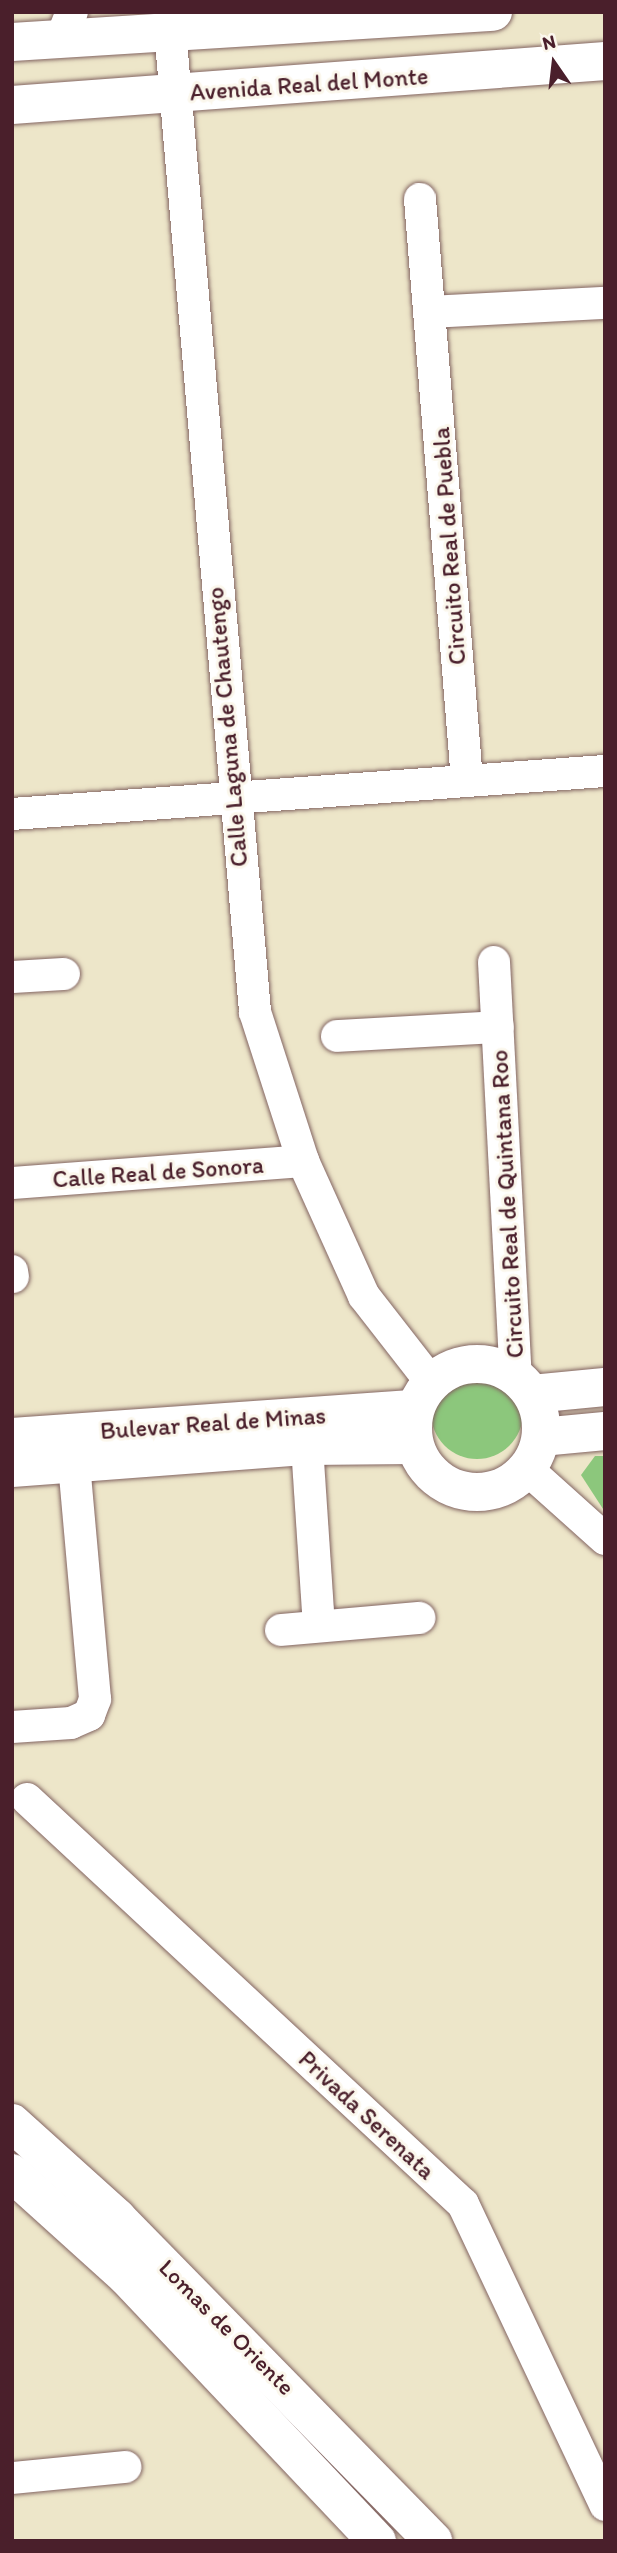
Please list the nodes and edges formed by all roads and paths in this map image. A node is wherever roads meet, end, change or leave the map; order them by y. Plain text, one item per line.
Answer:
1 (493, 12) edge
2 (67, 25) edge
3 (170, 30) junction
4 (12, 42) edge
5 (605, 61) edge
6 (173, 94) junction
7 (12, 105) edge
8 (420, 199) dead end
9 (605, 303) edge
10 (431, 312) junction
11 (605, 771) edge
12 (467, 780) junction
13 (233, 801) junction
14 (12, 814) edge
15 (494, 962) dead end
16 (64, 974) dead end
17 (12, 977) edge
18 (498, 1027) junction
19 (337, 1036) dead end
20 (303, 1161) junction
21 (12, 1183) edge
22 (12, 1270) edge
23 (13, 1277) edge
24 (524, 1385) junction
25 (605, 1387) edge
26 (420, 1412) junction
27 (605, 1431) edge
28 (12, 1437) edge
29 (307, 1446) junction
30 (534, 1453) junction
31 (74, 1464) junction
32 (12, 1468) edge
33 (605, 1539) edge
34 (419, 1618) dead end
35 (319, 1626) junction
36 (281, 1630) dead end
37 (12, 1727) edge
38 (27, 1799) dead end
39 (12, 2123) edge
40 (12, 2173) edge
41 (125, 2467) dead end
42 (12, 2478) edge
43 (605, 2505) edge
44 (377, 2541) edge
45 (433, 2541) edge

1 - 3 street
2 - 3 street
2 - 4 street
3 - 6 street, Calle Laguna de Chautengo
5 - 6 street, Avenida Real del Monte
6 - 7 street, Avenida Real del Monte
6 - 13 street, Calle Laguna de Chautengo
8 - 10 street, Circuito Real de Puebla
9 - 10 street
10 - 12 street, Circuito Real de Puebla
11 - 12 street
12 - 13 street
13 - 14 street
13 - 20 street, Calle Laguna de Chautengo
15 - 18 street
16 - 17 street
18 - 19 street, Circuito Real de Quintana Roo
18 - 24 street, Circuito Real de Quintana Roo
20 - 21 street, Calle Real de Sonora
20 - 26 street, Calle Laguna de Chautengo
22 - 23 street
24 - 25 street
24 - 26 street
24 - 30 street
26 - 28 street, Bulevar Real de Minas
26 - 29 street, Bulevar Real de Minas
26 - 30 street
27 - 30 street
29 - 31 street, Bulevar Real de Minas
29 - 35 street
30 - 33 street
31 - 32 street, Bulevar Real de Minas
31 - 37 street
34 - 35 street
35 - 36 street
38 - 43 street, Privada Serenata
39 - 45 street, Lomas de Oriente
40 - 44 street, Lomas de Oriente
41 - 42 street

